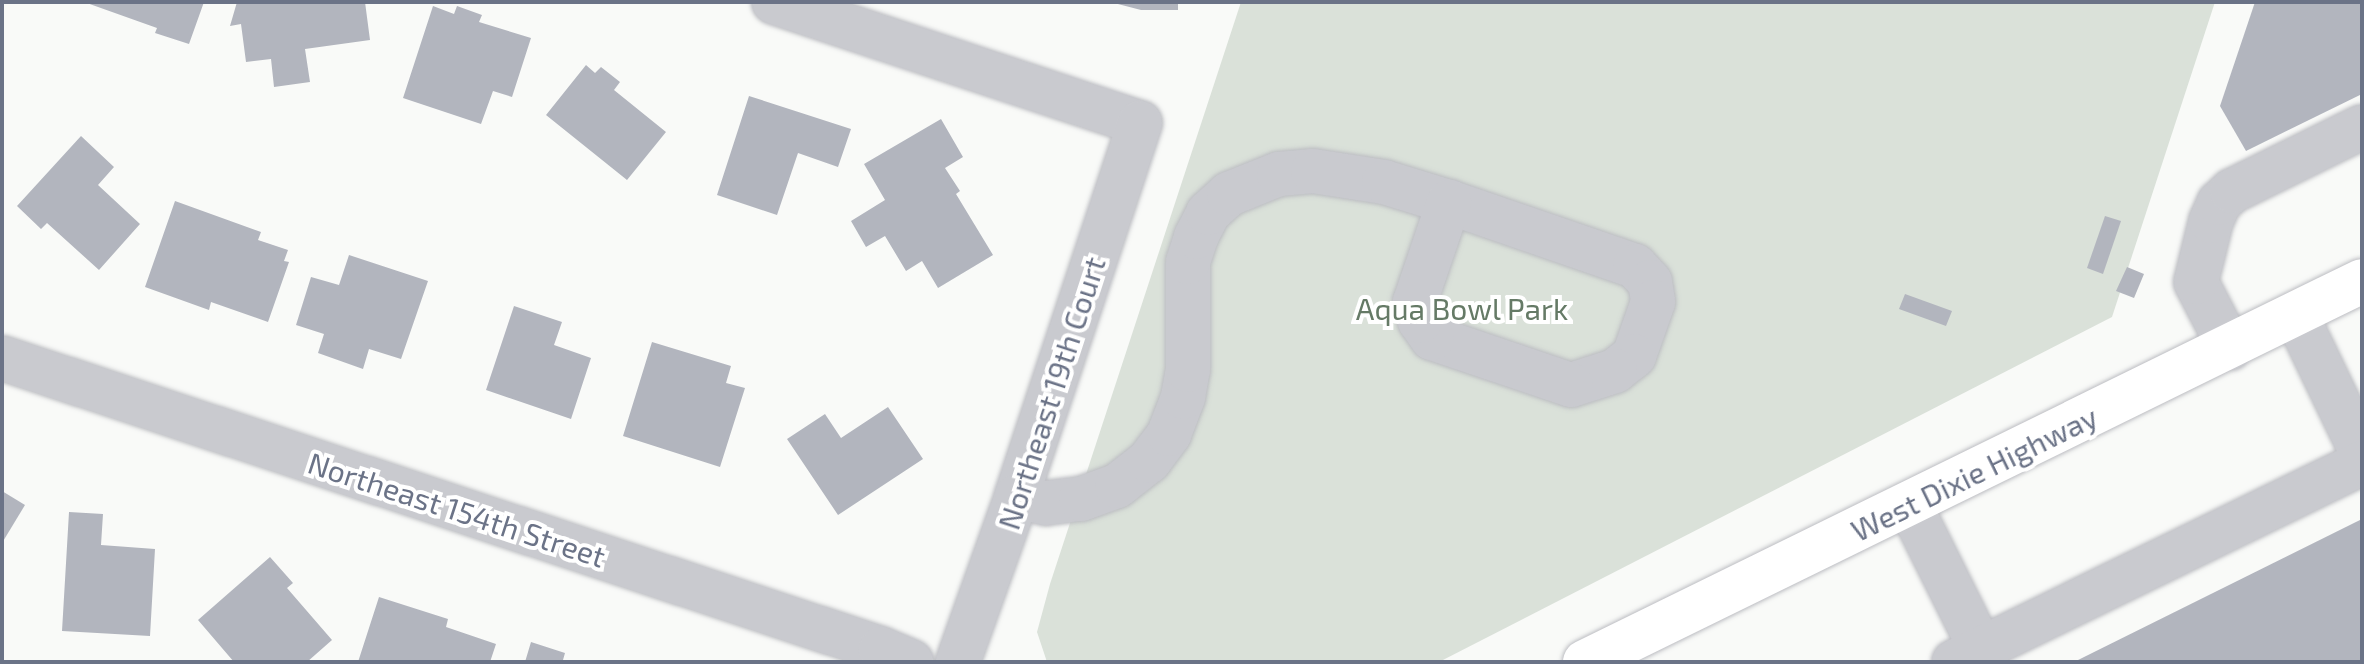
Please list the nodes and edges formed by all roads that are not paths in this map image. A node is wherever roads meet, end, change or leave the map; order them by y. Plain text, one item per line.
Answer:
1 (774, 2) edge
2 (2362, 127) edge
3 (1449, 202) junction
4 (2362, 281) edge
5 (2296, 315) junction
6 (2230, 348) junction
7 (2, 358) edge
8 (2362, 453) edge
9 (2362, 463) edge
10 (1017, 496) junction
11 (1910, 506) junction
12 (1968, 656) edge
13 (911, 662) edge
14 (958, 662) edge
15 (1585, 662) edge

1 - 10 street, Northeast 19th Court
2 - 6 street
3 - 3 street
3 - 10 street
4 - 5 main road, West Dixie Highway
5 - 6 main road, West Dixie Highway
5 - 8 street
6 - 11 main road, West Dixie Highway
7 - 13 street, Northeast 154th Street
9 - 12 street
10 - 14 street, Northeast 19th Court
11 - 12 street
11 - 15 main road, West Dixie Highway

